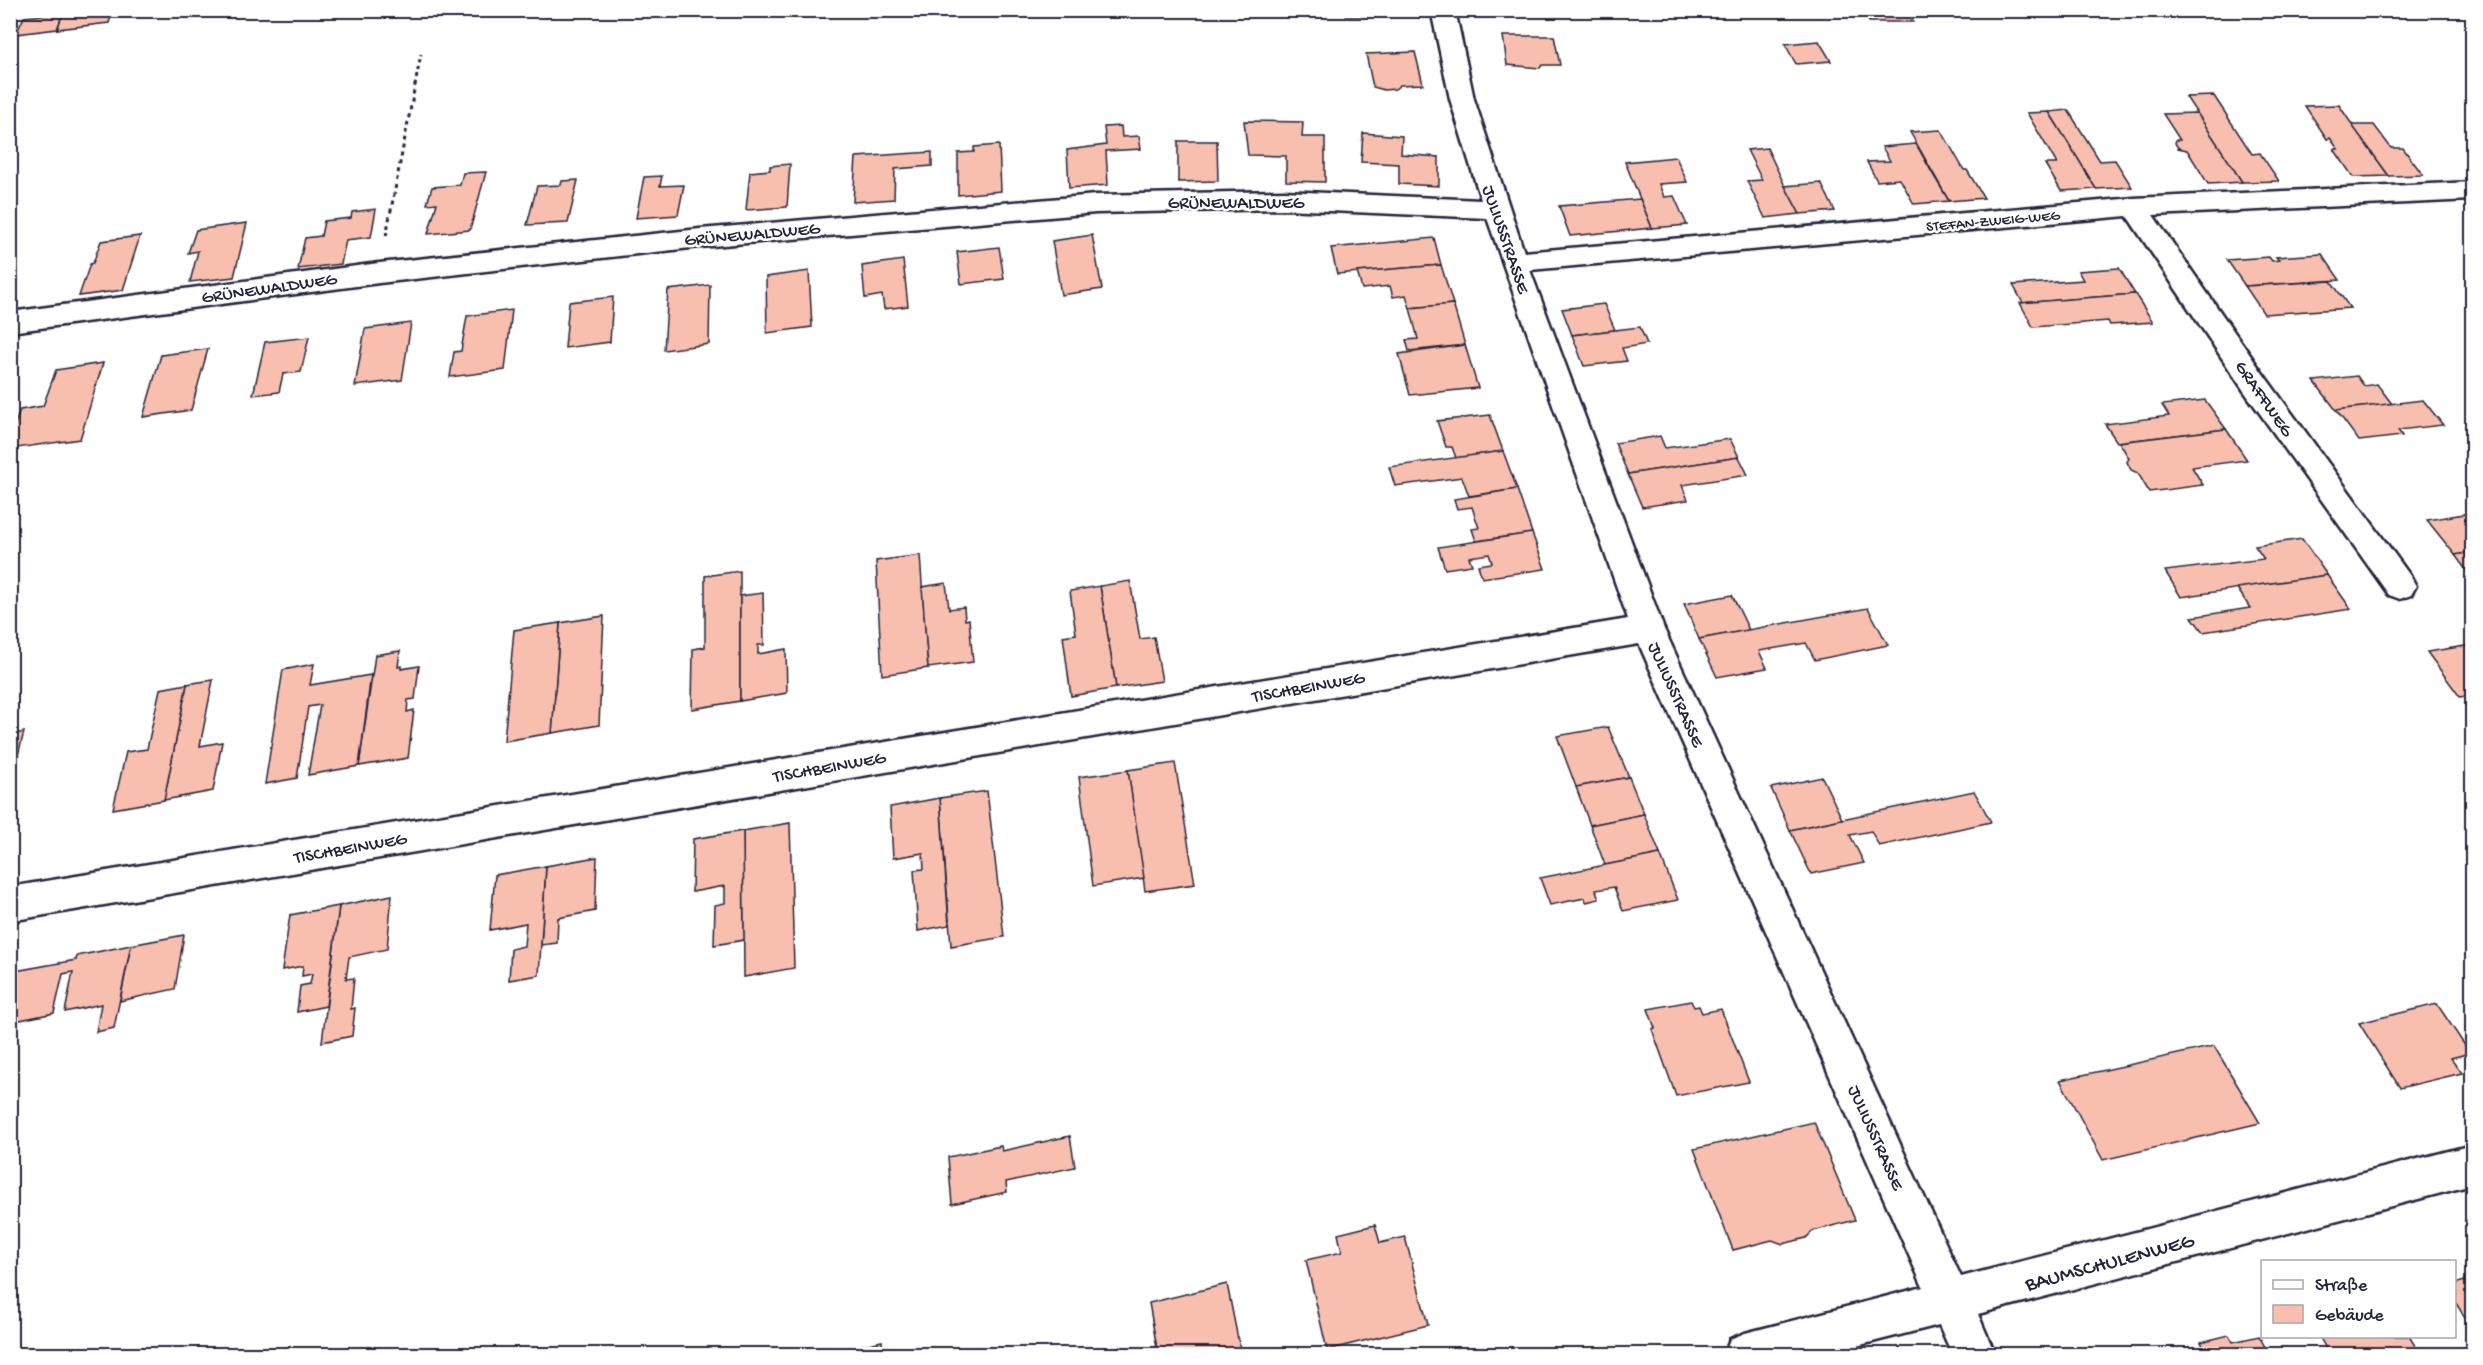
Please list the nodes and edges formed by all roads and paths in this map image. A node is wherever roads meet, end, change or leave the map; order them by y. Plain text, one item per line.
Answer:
1 (1443, 10) edge
2 (421, 54) dead end
3 (2472, 191) edge
4 (2134, 207) junction
5 (1497, 210) junction
6 (1514, 262) junction
7 (379, 273) junction
8 (10, 322) edge
9 (2400, 586) dead end
10 (1648, 629) junction
11 (10, 904) edge
12 (2472, 1165) edge
13 (1951, 1302) junction
14 (1745, 1354) edge
15 (1974, 1354) edge

1 - 5 street, JULIUSSTRASSE
2 - 7 path
3 - 4 street, STEFAN-ZWEIG-WEG
4 - 6 street, STEFAN-ZWEIG-WEG
4 - 9 street, GRAFFWEG
5 - 6 street, JULIUSSTRASSE
5 - 7 street, GRÜNEWALDWEG
6 - 10 street, JULIUSSTRASSE
7 - 8 street, GRÜNEWALDWEG
10 - 11 street, TISCHBEINWEG
10 - 13 street, JULIUSSTRASSE
12 - 13 street, BAUMSCHULENWEG
13 - 14 street, BAUMSCHULENWEG
13 - 15 street, JULIUSSTRASSE

